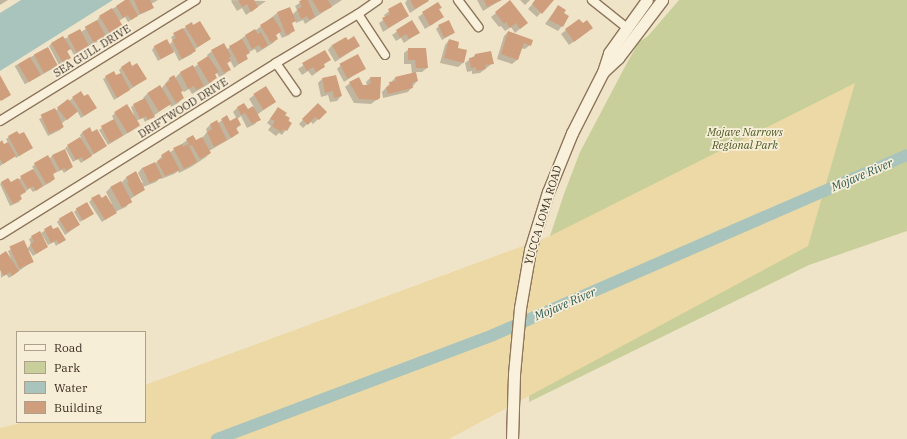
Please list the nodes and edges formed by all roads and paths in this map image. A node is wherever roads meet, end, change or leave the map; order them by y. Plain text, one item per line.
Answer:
1 (196, 0) edge
2 (378, 0) edge
3 (458, 0) edge
4 (592, 0) edge
5 (646, 0) edge
6 (662, 0) edge
7 (358, 14) junction
8 (478, 27) dead end
9 (623, 31) junction
10 (385, 55) dead end
11 (276, 63) junction
12 (603, 72) junction
13 (296, 92) dead end
14 (0, 121) edge
15 (0, 235) edge
16 (512, 439) edge

1 - 14 street, SEA GULL DRIVE
2 - 7 street, DRIFTWOOD DRIVE
3 - 8 street
4 - 9 street
5 - 9 main road, YUCCA LOMA ROAD
6 - 12 main road, YUCCA LOMA ROAD
7 - 10 street
7 - 11 street, DRIFTWOOD DRIVE
9 - 12 main road, YUCCA LOMA ROAD
11 - 13 street
11 - 15 street, DRIFTWOOD DRIVE
12 - 16 main road, YUCCA LOMA ROAD

